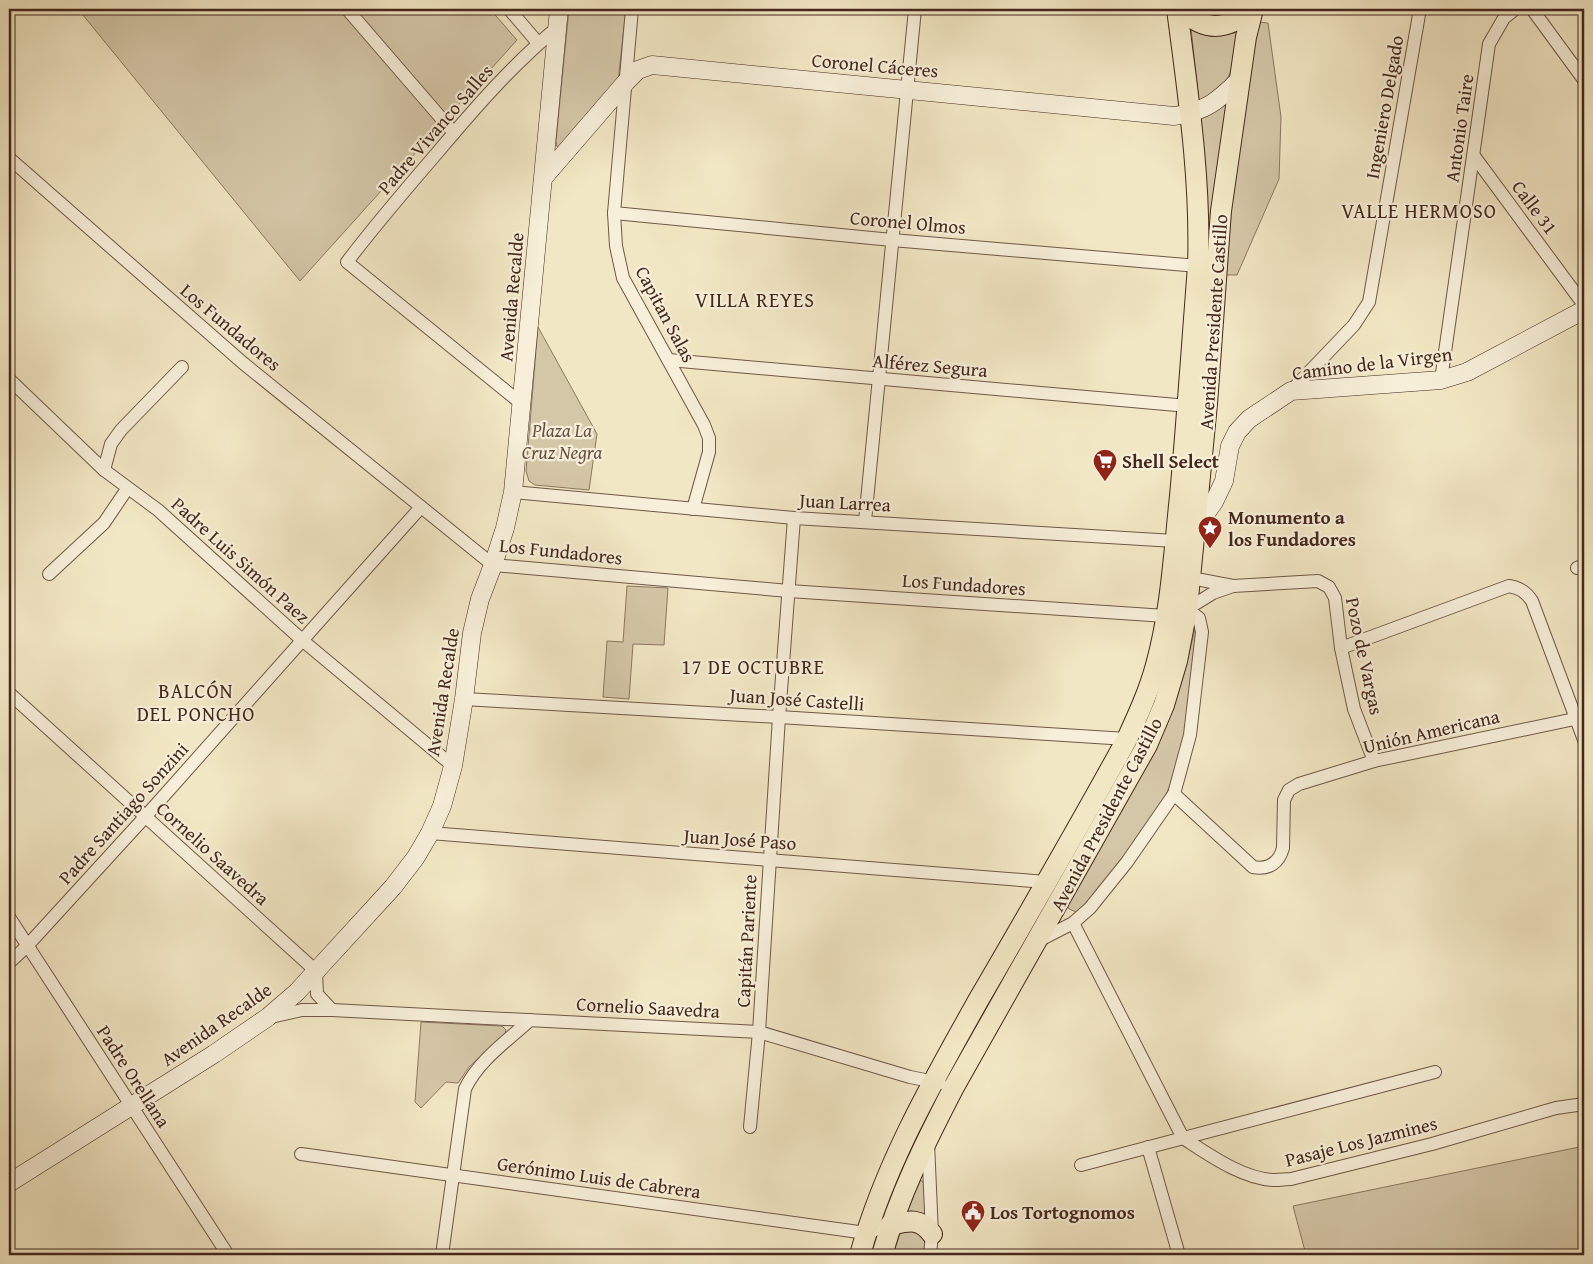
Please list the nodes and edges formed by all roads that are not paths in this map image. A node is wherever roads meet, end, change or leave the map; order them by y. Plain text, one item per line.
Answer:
1 (347, 9) edge
2 (508, 9) edge
3 (559, 9) edge
4 (632, 9) edge
5 (915, 9) edge
6 (1179, 9) edge
7 (1252, 9) edge
8 (1420, 9) edge
9 (1515, 9) edge
10 (1532, 9) edge
11 (558, 27) junction
12 (538, 43) junction
13 (1239, 80) junction
14 (1584, 80) edge
15 (626, 82) junction
16 (907, 90) junction
17 (1191, 114) junction
18 (454, 133) junction
19 (1474, 156) junction
20 (9, 158) edge
21 (544, 177) junction
22 (614, 213) junction
23 (892, 240) junction
24 (1198, 266) junction
25 (1584, 305) edge
26 (1584, 310) edge
27 (669, 360) junction
28 (182, 367) dead end
29 (9, 379) edge
30 (880, 380) junction
31 (1441, 380) junction
32 (1291, 391) junction
33 (522, 404) junction
34 (1188, 406) junction
35 (104, 470) junction
36 (127, 489) junction
37 (513, 492) junction
38 (422, 507) junction
39 (693, 509) junction
40 (794, 518) junction
41 (865, 521) junction
42 (1196, 527) junction
43 (1175, 541) junction
44 (493, 566) junction
45 (49, 574) dead end
46 (1191, 578) junction
47 (1233, 586) junction
48 (788, 591) junction
49 (1187, 609) junction
50 (1166, 616) junction
51 (302, 640) junction
52 (1341, 648) junction
53 (9, 693) edge
54 (464, 699) junction
55 (779, 716) junction
56 (1580, 718) edge
57 (1127, 740) junction
58 (1584, 740) edge
59 (1374, 761) junction
60 (452, 766) junction
61 (1174, 794) junction
62 (145, 817) junction
63 (430, 833) junction
64 (769, 860) junction
65 (1046, 882) junction
66 (9, 917) edge
67 (1073, 922) junction
68 (1036, 942) junction
69 (27, 946) junction
70 (9, 964) edge
71 (316, 971) junction
72 (332, 1010) junction
73 (268, 1017) junction
74 (530, 1020) junction
75 (759, 1032) junction
76 (1435, 1072) dead end
77 (933, 1082) junction
78 (955, 1086) junction
79 (1584, 1104) edge
80 (132, 1106) junction
81 (750, 1127) dead end
82 (928, 1137) junction
83 (1183, 1138) junction
84 (1148, 1147) junction
85 (301, 1154) dead end
86 (1081, 1165) dead end
87 (454, 1176) junction
88 (9, 1183) edge
89 (890, 1225) junction
90 (866, 1233) junction
91 (932, 1234) junction
92 (228, 1255) edge
93 (442, 1255) edge
94 (860, 1255) edge
95 (882, 1255) edge
96 (930, 1255) edge
97 (1179, 1255) edge

1 - 18 street
2 - 12 street
3 - 11 street, Avenida Recalde
4 - 15 street, Capitan Salas
5 - 16 street
6 - 7 main road
6 - 17 main road, Avenida Presidente Castillo
7 - 13 main road, Avenida Presidente Castillo
8 - 32 street, Ingeniero Delgado
9 - 19 street, Antonio Taire
10 - 14 street
11 - 12 street, Padre Vivanco Salles
11 - 21 street, Avenida Recalde
12 - 18 street, Padre Vivanco Salles
13 - 17 street, Coronel Cáceres
13 - 42 main road, Avenida Presidente Castillo
15 - 16 street, Coronel Cáceres
15 - 21 street, Coronel Cáceres
15 - 22 street, Capitan Salas
16 - 17 street, Coronel Cáceres
16 - 23 street
17 - 24 main road, Avenida Presidente Castillo
18 - 33 street, Padre Vivanco Salles
19 - 25 street, Calle 31
19 - 31 street, Antonio Taire
20 - 38 street, Los Fundadores
21 - 33 street, Avenida Recalde
22 - 23 street, Coronel Olmos
22 - 27 street, Capitan Salas
23 - 24 street, Coronel Olmos
23 - 30 street
24 - 34 main road, Avenida Presidente Castillo
26 - 31 street, Camino de la Virgen
27 - 30 street, Alférez Segura
27 - 39 street, Capitan Salas
28 - 35 street
29 - 35 street, Padre Luis Simón Paez
30 - 34 street, Alférez Segura
30 - 41 street
31 - 32 street, Camino de la Virgen
32 - 42 street, Camino de la Virgen
33 - 37 street, Avenida Recalde
34 - 43 main road, Avenida Presidente Castillo
35 - 36 street, Padre Luis Simón Paez
36 - 45 street
36 - 51 street, Padre Luis Simón Paez
37 - 39 street, Juan Larrea
37 - 44 street, Avenida Recalde
38 - 44 street, Los Fundadores
38 - 51 street, Padre Santiago Sonzini
39 - 40 street, Juan Larrea
40 - 41 street, Juan Larrea
40 - 48 street, Capitán Pariente
41 - 43 street, Juan Larrea
42 - 46 main road, Avenida Presidente Castillo
43 - 50 main road, Avenida Presidente Castillo
44 - 48 street, Los Fundadores
44 - 54 street, Avenida Recalde
46 - 47 street
46 - 49 main road, Avenida Presidente Castillo
47 - 49 street
47 - 52 street, Pozo de Vargas
48 - 50 street, Los Fundadores
48 - 55 street, Capitán Pariente
49 - 61 street
49 - 68 main road, Avenida Presidente Castillo
50 - 57 main road, Avenida Presidente Castillo
51 - 60 street, Padre Luis Simón Paez
51 - 62 street, Padre Santiago Sonzini
52 - 56 street
52 - 59 street, Pozo de Vargas
53 - 62 street, Cornelio Saavedra
54 - 55 street, Juan José Castelli
54 - 60 street, Avenida Recalde
55 - 57 street, Juan José Castelli
55 - 64 street, Capitán Pariente
56 - 58 street
56 - 59 street, Unión Americana
57 - 65 main road, Avenida Presidente Castillo
59 - 61 street, Unión Americana
60 - 63 street, Avenida Recalde
61 - 67 street
62 - 69 street, Padre Santiago Sonzini
62 - 71 street, Cornelio Saavedra
63 - 64 street, Juan José Paso
63 - 71 street, Avenida Recalde
64 - 65 street, Juan José Paso
64 - 75 street, Capitán Pariente
65 - 77 main road, Avenida Presidente Castillo
66 - 69 street, Padre Orellana
67 - 68 street
67 - 83 street
68 - 78 main road, Avenida Presidente Castillo
69 - 70 street, Padre Santiago Sonzini
69 - 80 street, Padre Orellana
71 - 72 street
71 - 73 street, Avenida Recalde
72 - 73 street, Cornelio Saavedra
72 - 74 street, Cornelio Saavedra
73 - 80 street, Avenida Recalde
74 - 75 street, Cornelio Saavedra
74 - 87 street
75 - 77 street, Cornelio Saavedra
75 - 81 street, Capitán Pariente
76 - 83 street
77 - 78 street, Cornelio Saavedra
77 - 90 main road, Avenida Presidente Castillo
78 - 82 main road, Avenida Presidente Castillo
79 - 83 street, Pasaje Los Jazmines
80 - 88 street, Avenida Recalde
80 - 92 street, Padre Orellana
82 - 89 main road, Avenida Presidente Castillo
82 - 91 street
83 - 84 street
84 - 86 street
84 - 97 street
85 - 87 street, Gerónimo Luis de Cabrera
87 - 90 street, Gerónimo Luis de Cabrera
87 - 93 street
89 - 90 street, Gerónimo Luis de Cabrera
89 - 91 main road
89 - 95 main road, Avenida Presidente Castillo
90 - 94 main road, Avenida Presidente Castillo
91 - 96 street

